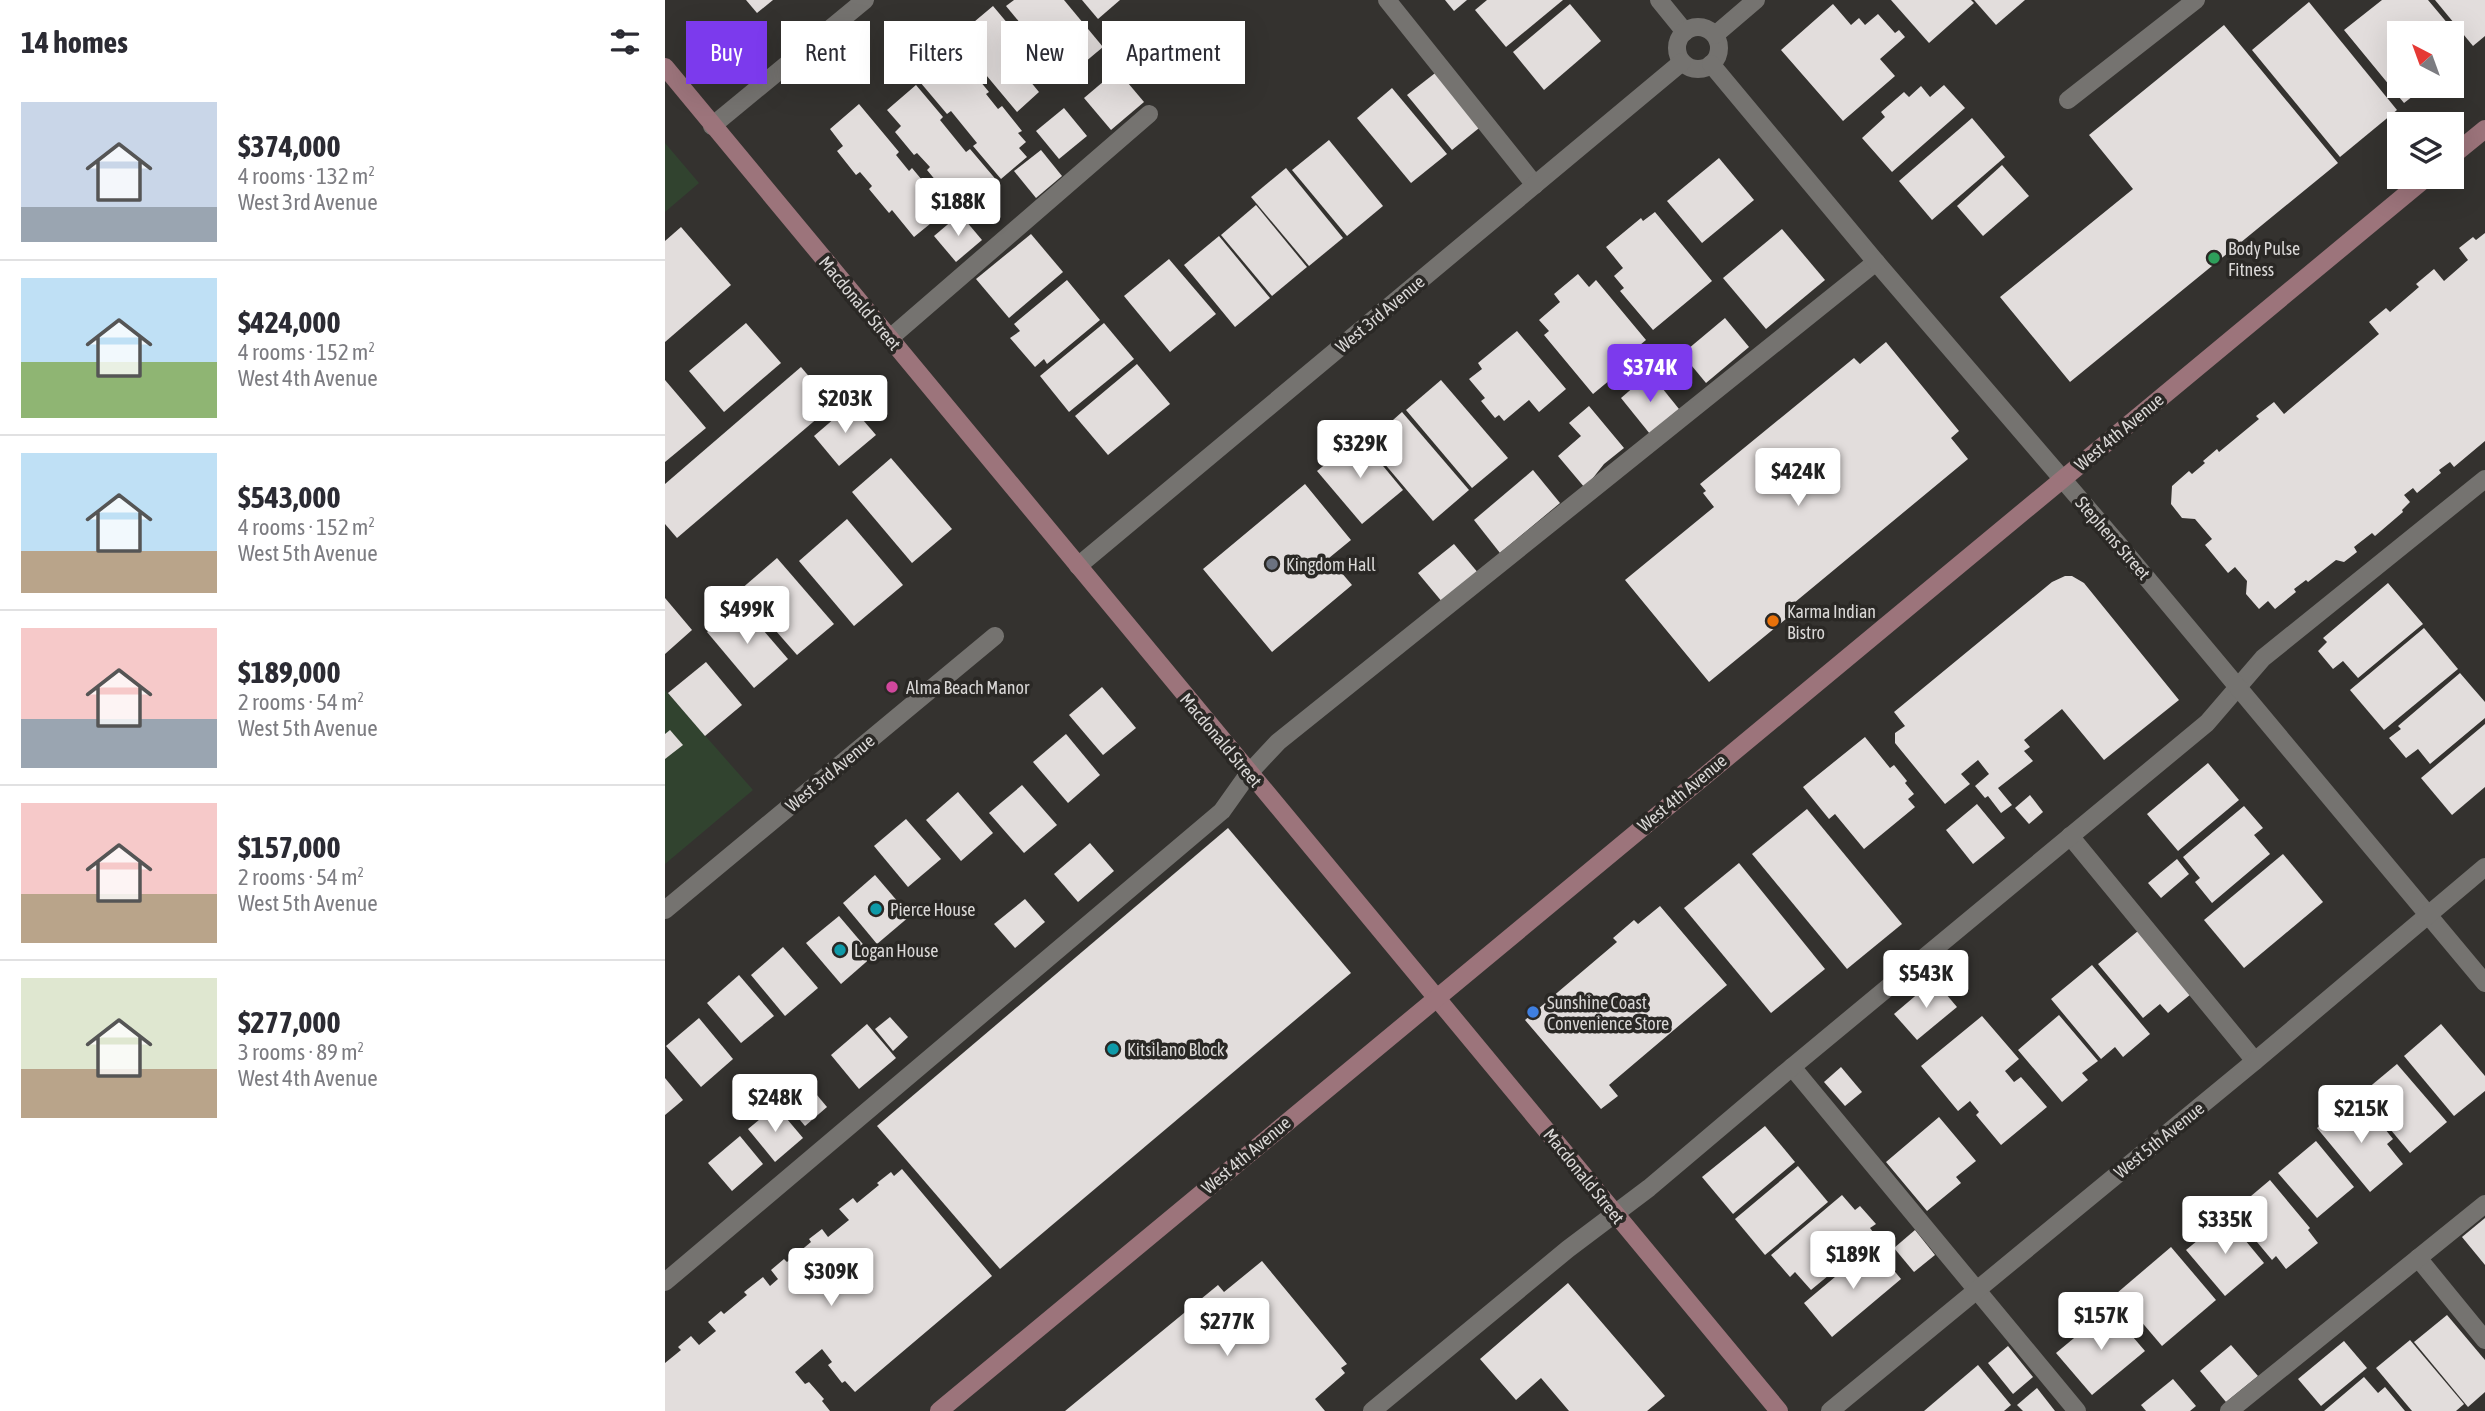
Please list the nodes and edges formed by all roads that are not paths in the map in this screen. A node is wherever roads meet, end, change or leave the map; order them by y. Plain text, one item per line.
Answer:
1 (865, 0) edge
2 (1387, 0) edge
3 (1659, 0) edge
4 (1756, 0) edge
5 (2196, 0) edge
6 (1685, 32) junction
7 (1715, 34) junction
8 (1682, 62) junction
9 (1711, 64) junction
10 (665, 67) edge
11 (2068, 100) dead end
12 (1149, 114) dead end
13 (712, 126) junction
14 (2485, 129) edge
15 (2464, 146) edge
16 (1535, 185) junction
17 (2412, 189) edge
18 (1876, 262) junction
19 (890, 338) junction
20 (2062, 479) junction
21 (2485, 479) edge
22 (1078, 566) junction
23 (995, 636) dead end
24 (2239, 688) junction
25 (1249, 773) junction
26 (2070, 836) junction
27 (2485, 867) edge
28 (665, 910) edge
29 (2428, 915) junction
30 (2485, 983) edge
31 (1435, 998) junction
32 (2255, 1061) junction
33 (1791, 1067) junction
34 (2485, 1204) edge
35 (1614, 1214) junction
36 (2418, 1258) junction
37 (665, 1282) edge
38 (1976, 1290) junction
39 (2485, 1340) edge
40 (939, 1411) edge
41 (1372, 1411) edge
42 (1779, 1411) edge
43 (1830, 1411) edge
44 (2077, 1411) edge
45 (2229, 1411) edge

1 - 13 street
2 - 16 street
3 - 6 street
4 - 7 street
5 - 11 street
6 - 7 street
6 - 8 street
7 - 9 street
8 - 9 street
8 - 16 street, West 3rd Avenue
9 - 18 street, Stephens Street
10 - 13 main road, Macdonald Street
12 - 19 street
13 - 19 main road, Macdonald Street
14 - 15 main road
16 - 22 street, West 3rd Avenue
17 - 20 main road, West 4th Avenue
18 - 20 street, Stephens Street
18 - 25 street
19 - 22 main road, Macdonald Street
20 - 24 street, Stephens Street
20 - 31 main road, West 4th Avenue
21 - 24 street
22 - 25 main road, Macdonald Street
23 - 28 street, West 3rd Avenue
24 - 26 street
24 - 29 street, Stephens Street
25 - 31 main road, Macdonald Street
25 - 37 street
26 - 32 street
26 - 33 street
27 - 29 street, West 5th Avenue
29 - 30 street, Stephens Street
29 - 32 street, West 5th Avenue
31 - 35 main road, Macdonald Street
31 - 40 main road, West 4th Avenue
32 - 38 street, West 5th Avenue
33 - 35 street
33 - 38 street
34 - 36 street
35 - 41 street
35 - 42 main road, Macdonald Street
36 - 39 street
36 - 45 street
38 - 43 street, West 5th Avenue
38 - 44 street

